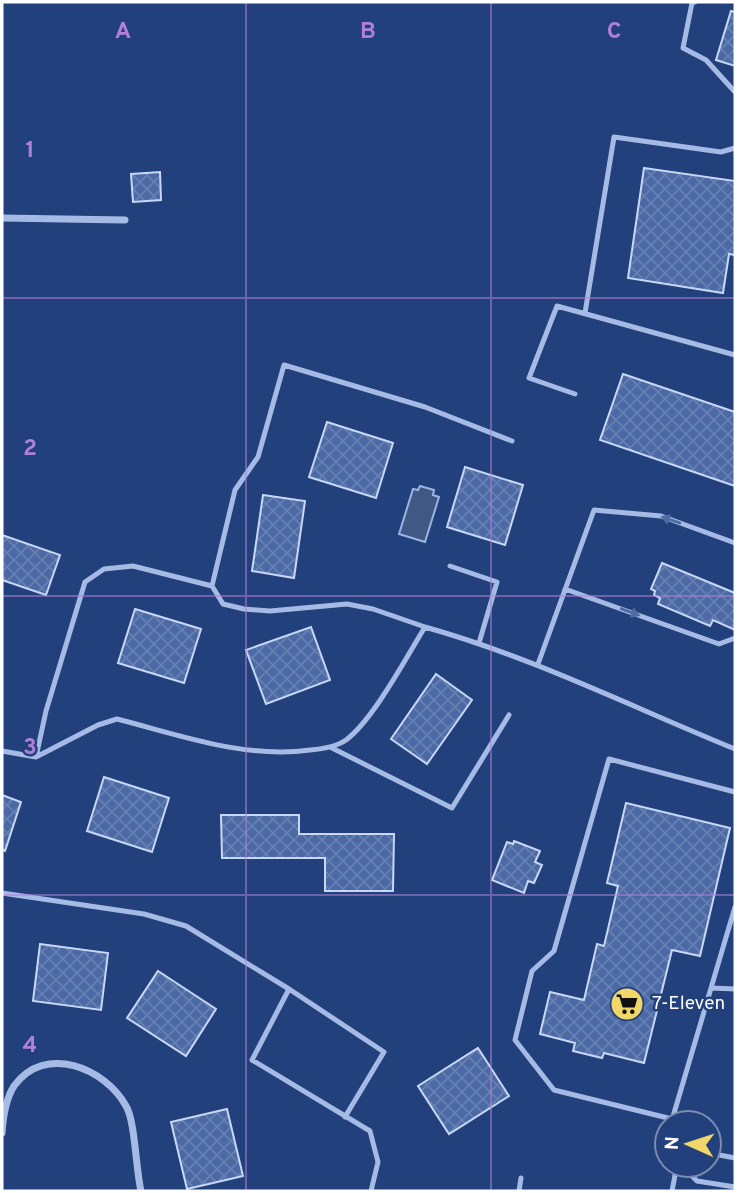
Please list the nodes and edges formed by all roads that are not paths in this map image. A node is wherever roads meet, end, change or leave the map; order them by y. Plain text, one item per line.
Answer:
1 (695, 2) edge
2 (735, 92) edge
3 (735, 148) edge
4 (2, 218) edge
5 (125, 220) dead end
6 (584, 313) junction
7 (735, 355) edge
8 (575, 394) dead end
9 (512, 441) dead end
10 (735, 543) edge
11 (450, 566) dead end
12 (212, 586) junction
13 (565, 589) junction
14 (425, 627) junction
15 (735, 638) edge
16 (479, 643) junction
17 (538, 664) junction
18 (509, 715) dead end
19 (330, 747) junction
20 (735, 748) edge
21 (2, 751) edge
22 (36, 757) junction
23 (735, 792) edge
24 (2, 892) edge
25 (735, 907) edge
26 (712, 988) junction
27 (289, 989) junction
28 (735, 989) edge
29 (676, 1109) edge
30 (653, 1116) edge
31 (345, 1117) junction
32 (2, 1133) edge
33 (521, 1178) dead end
34 (695, 1179) edge
35 (735, 1187) edge
36 (141, 1191) edge
37 (371, 1191) edge
38 (519, 1191) edge

1 - 2 lane
3 - 6 lane
4 - 5 street
6 - 7 lane
6 - 8 lane
9 - 12 lane
10 -> 13 lane
11 - 16 lane
12 - 14 lane
12 - 22 lane
13 -> 15 lane
13 - 17 lane
14 - 16 lane
14 - 19 lane
16 - 17 lane
17 - 20 lane
18 - 19 lane
19 - 22 lane
21 - 22 lane
23 - 30 lane
24 - 27 lane
25 - 26 lane
26 - 28 lane
26 - 29 lane
27 - 31 lane
27 - 31 lane
31 - 37 lane
32 - 36 street
33 - 38 lane
34 - 35 lane

